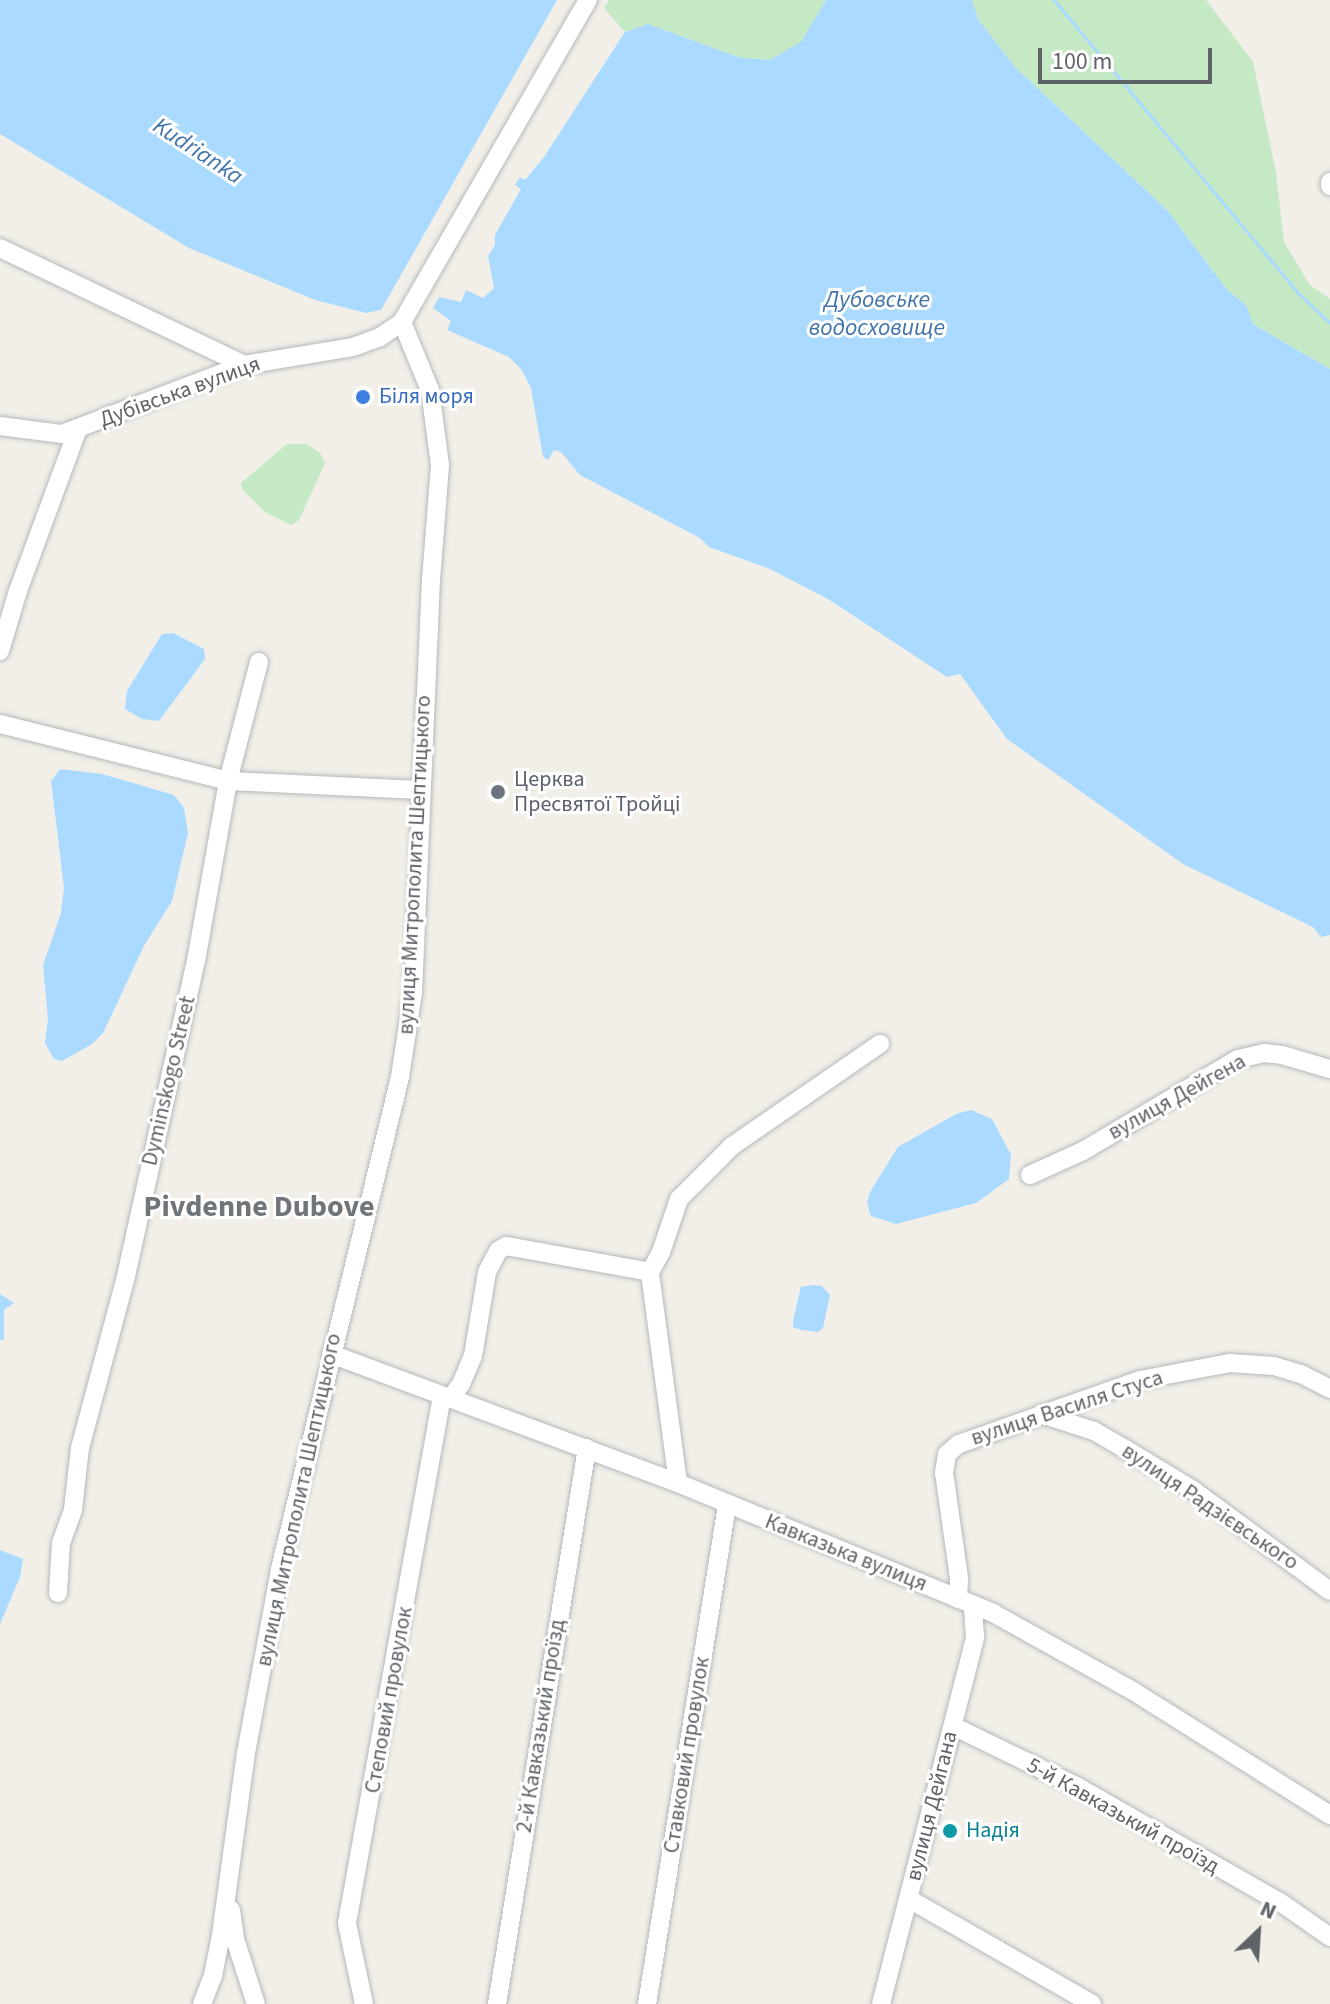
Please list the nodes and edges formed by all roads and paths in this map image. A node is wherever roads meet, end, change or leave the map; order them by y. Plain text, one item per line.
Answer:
1 (588, 0) edge
2 (0, 248) edge
3 (402, 322) junction
4 (244, 365) junction
5 (0, 426) edge
6 (78, 429) junction
7 (0, 651) edge
8 (259, 662) dead end
9 (0, 724) edge
10 (228, 781) junction
11 (421, 790) junction
12 (880, 1044) dead end
13 (1330, 1069) edge
14 (1030, 1175) dead end
15 (650, 1272) junction
16 (331, 1354) junction
17 (1330, 1389) edge
18 (446, 1397) junction
19 (1041, 1414) junction
20 (587, 1448) junction
21 (678, 1483) junction
22 (727, 1505) junction
23 (1330, 1591) edge
24 (58, 1593) dead end
25 (965, 1603) junction
26 (953, 1726) junction
27 (1330, 1815) edge
28 (228, 1884) junction
29 (909, 1899) junction
30 (1330, 1937) edge
31 (202, 2004) edge
32 (256, 2004) edge
33 (364, 2004) edge
34 (497, 2004) edge
35 (647, 2004) edge
36 (881, 2004) edge
37 (1092, 2004) edge

1 - 3 street
2 - 4 street
3 - 4 street, Дубівська вулиця
3 - 11 street, вулиця Митрополита Шептицького
4 - 6 street, Дубівська вулиця
5 - 6 street, Дубівська вулиця
6 - 7 street
8 - 10 street, Dyminskogo Street
9 - 10 street
10 - 11 street
10 - 24 street, Dyminskogo Street
11 - 16 street, вулиця Митрополита Шептицького
12 - 15 street
13 - 14 street, вулиця Дейгена
15 - 18 street, Степовий провулок
15 - 21 street
16 - 18 street, Кавказька вулиця
16 - 28 street, вулиця Митрополита Шептицького
17 - 19 street, вулиця Василя Стуса
18 - 20 street, Кавказька вулиця
18 - 33 street, Степовий провулок
19 - 23 street, вулиця Радзієвського
19 - 25 street, вулиця Василя Стуса
20 - 21 street, Кавказька вулиця
20 - 34 street, 2-й Кавказький проїзд
21 - 22 street, Кавказька вулиця
22 - 25 street, Кавказька вулиця
22 - 35 street, Ставковий провулок
25 - 26 street, вулиця Дейгана
25 - 27 street, Кавказька вулиця
26 - 29 street, вулиця Дейгана
26 - 30 street, 5-й Кавказький проїзд
28 - 31 street, вулиця Митрополита Шептицького
28 - 32 street
29 - 36 street, вулиця Дейгана
29 - 37 street

